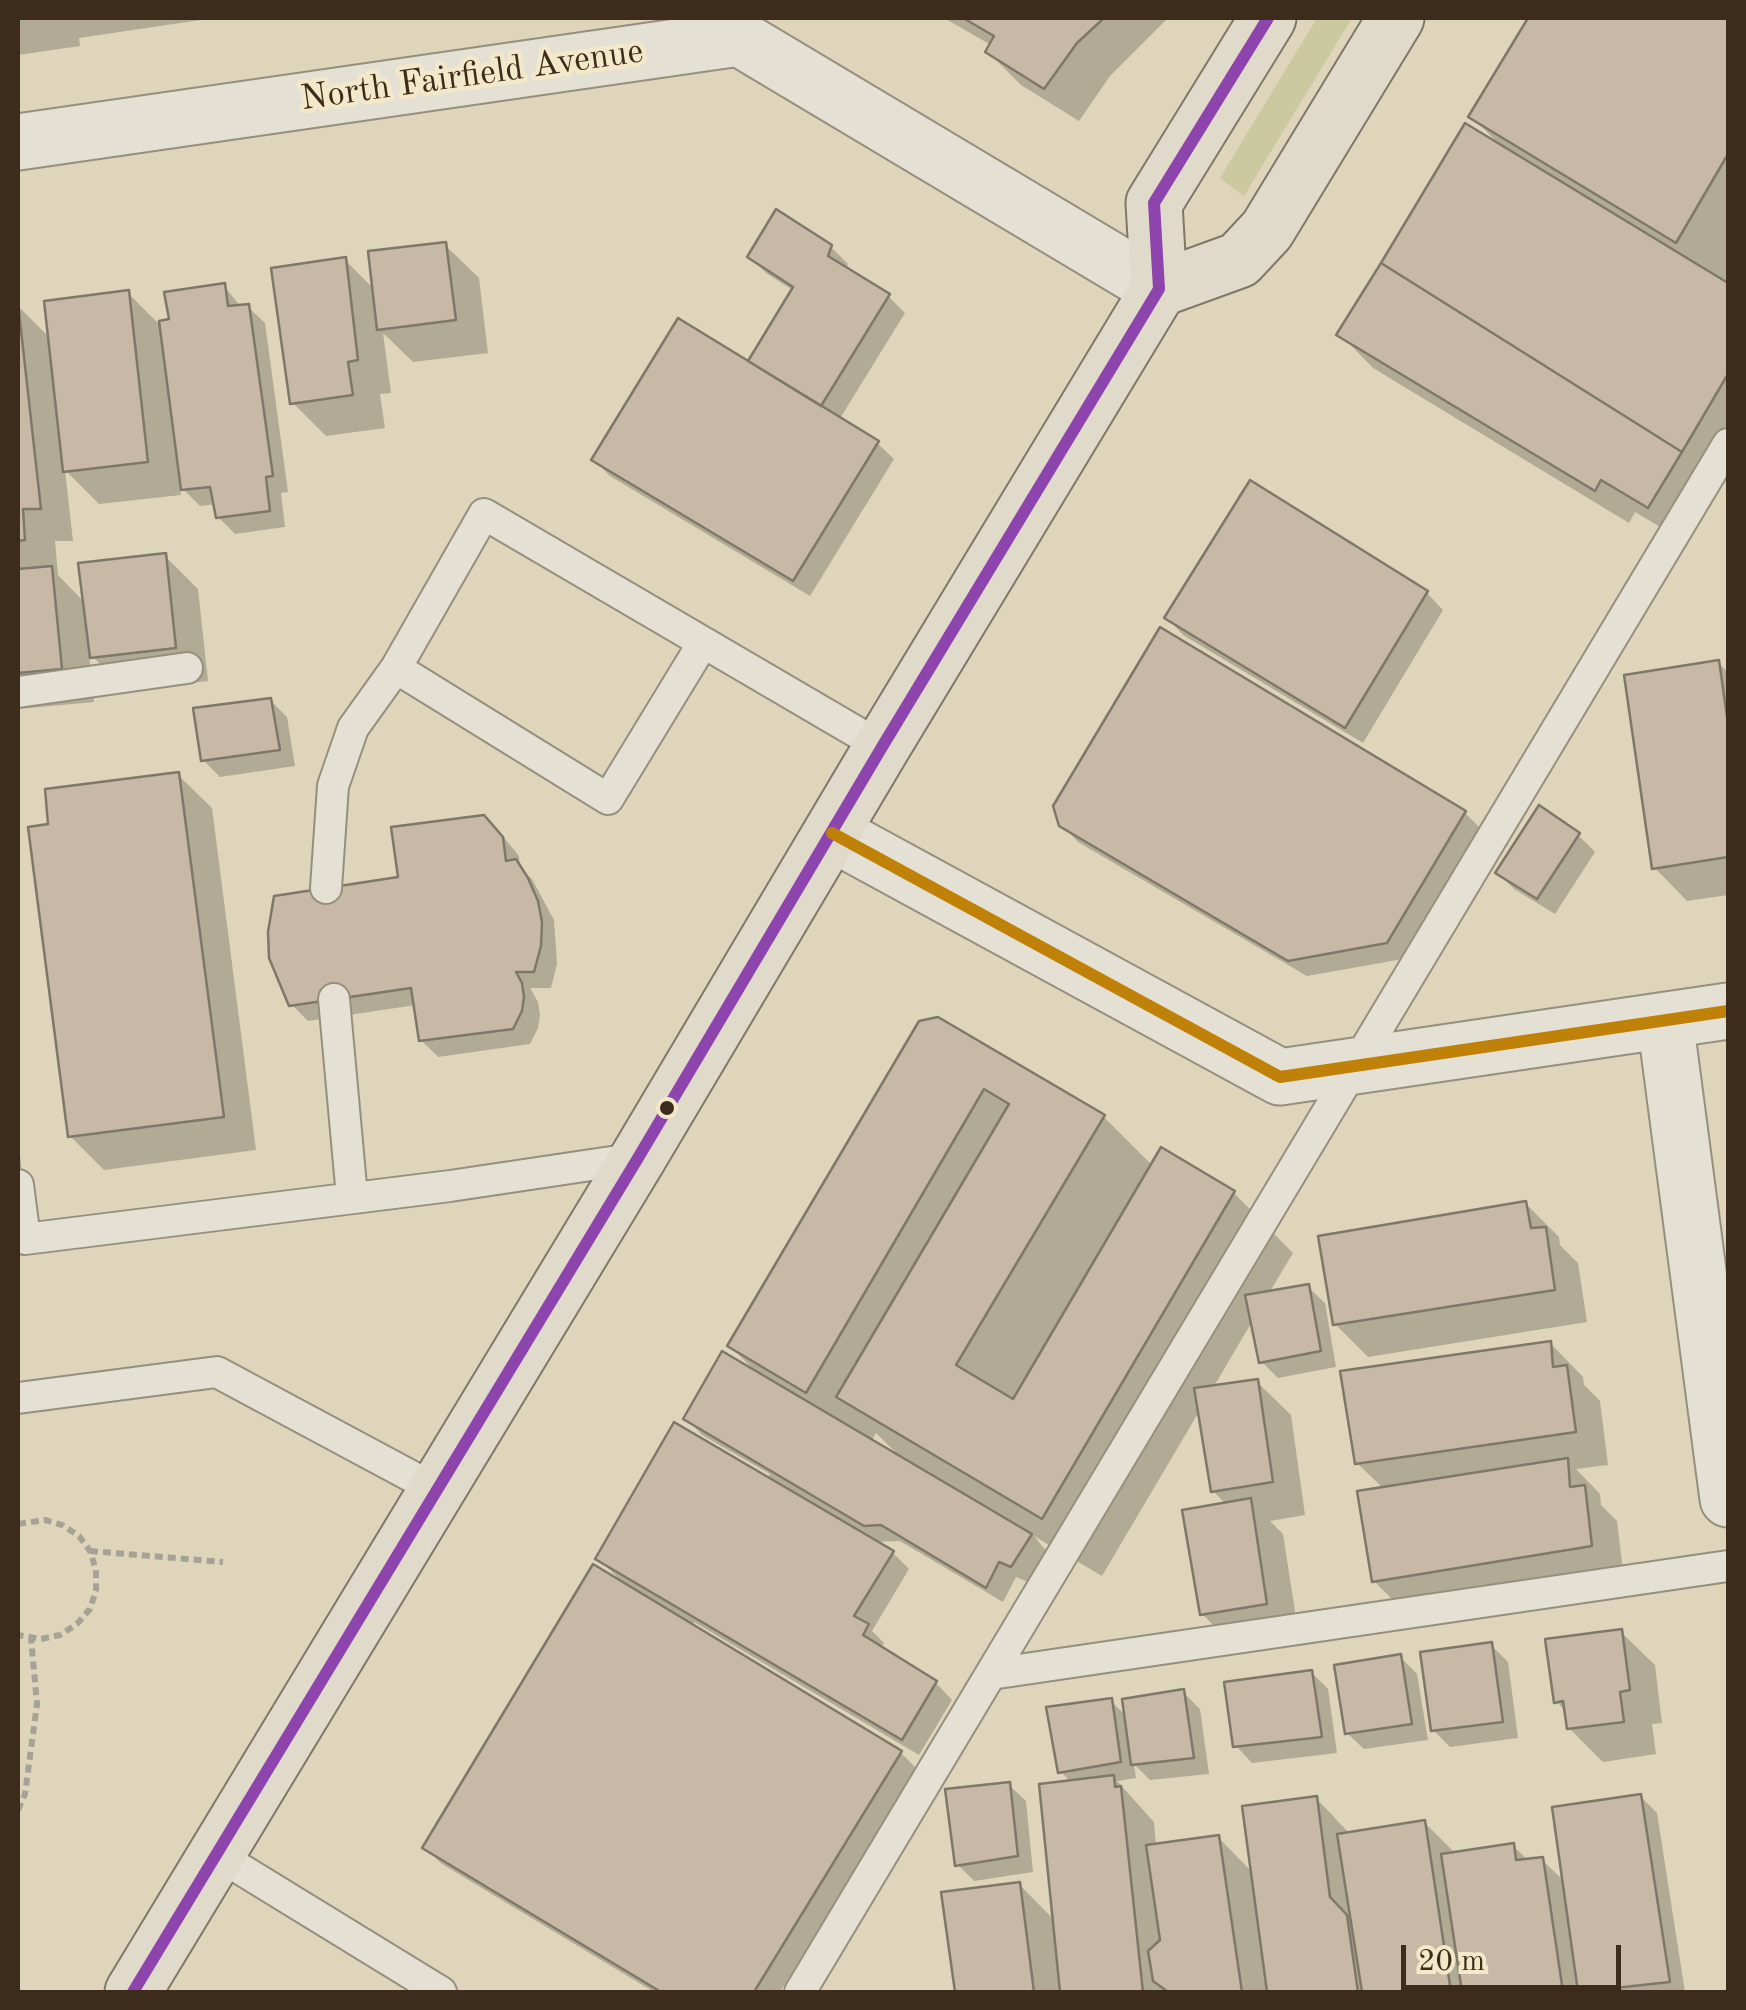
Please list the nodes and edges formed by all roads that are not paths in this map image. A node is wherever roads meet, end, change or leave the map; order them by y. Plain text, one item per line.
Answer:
1 (1268, 18) edge
2 (1396, 18) edge
3 (656, 34) edge
4 (18, 142) edge
5 (1159, 289) junction
6 (1728, 445) edge
7 (703, 643) junction
8 (187, 668) dead end
9 (396, 668) junction
10 (18, 692) edge
11 (882, 746) junction
12 (832, 834) junction
13 (326, 888) dead end
14 (334, 999) dead end
15 (1728, 1010) edge
16 (1665, 1020) junction
17 (1357, 1064) junction
18 (638, 1158) junction
19 (18, 1185) edge
20 (352, 1197) junction
21 (18, 1398) edge
22 (437, 1490) junction
23 (1728, 1499) edge
24 (1728, 1566) edge
25 (991, 1674) junction
26 (216, 1854) junction
27 (132, 1992) edge
28 (441, 1992) edge
29 (800, 1992) edge

1 - 5 main road
2 - 5 main road
3 - 4 street, North Fairfield Avenue
3 - 5 street, North Fairfield Avenue
5 - 11 main road
6 - 17 lane
7 - 9 lane
7 - 9 lane
7 - 11 lane
8 - 10 lane
9 - 13 lane
11 - 12 main road
12 - 17 street
12 - 18 main road
14 - 20 lane
15 - 16 street
16 - 17 street
16 - 23 street
17 - 25 lane
18 - 20 lane
18 - 22 main road
19 - 20 lane
21 - 22 lane
22 - 26 main road
24 - 25 lane
25 - 29 lane
26 - 27 main road
26 - 28 lane

